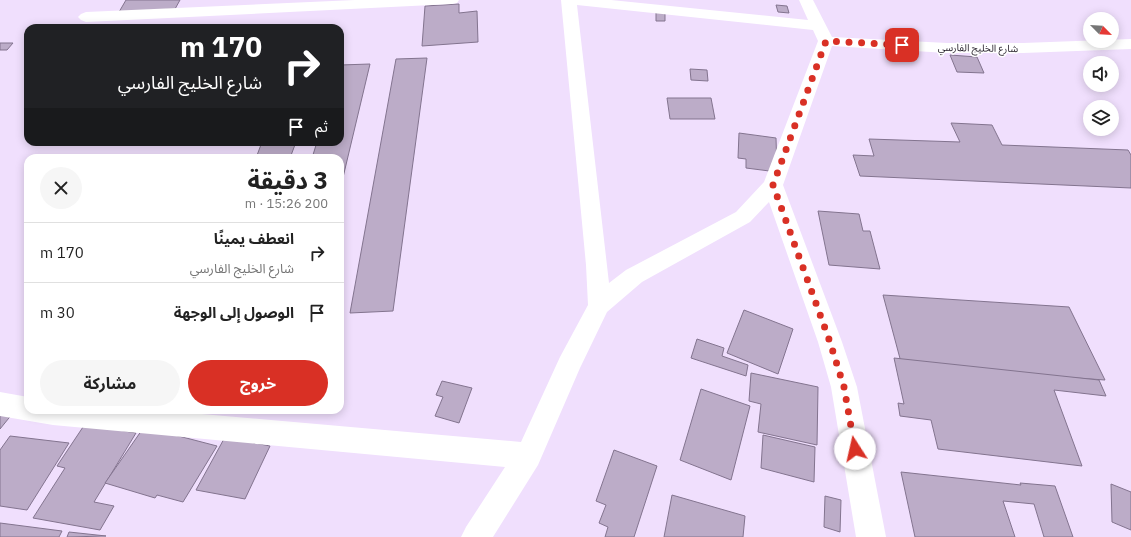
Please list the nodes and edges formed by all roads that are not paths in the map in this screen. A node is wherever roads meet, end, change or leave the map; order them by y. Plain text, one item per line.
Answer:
1 (100, 0) edge
2 (452, 0) edge
3 (568, 0) edge
4 (806, 0) edge
5 (289, 4) edge
6 (83, 23) edge
7 (822, 34) junction
8 (1131, 44) edge
9 (773, 185) junction
10 (599, 306) junction
11 (0, 404) edge
12 (24, 408) edge
13 (64, 414) edge
14 (528, 456) junction
15 (476, 537) edge
16 (871, 537) edge

1 - 6 street
2 - 5 street
3 - 7 street, شارع الخليج الفارسي
3 - 10 street
4 - 7 street
5 - 6 street
7 - 8 street, شارع الخليج الفارسي
7 - 9 street
9 - 10 street
9 - 16 street
10 - 14 street
11 - 12 street
13 - 14 street
14 - 15 street

